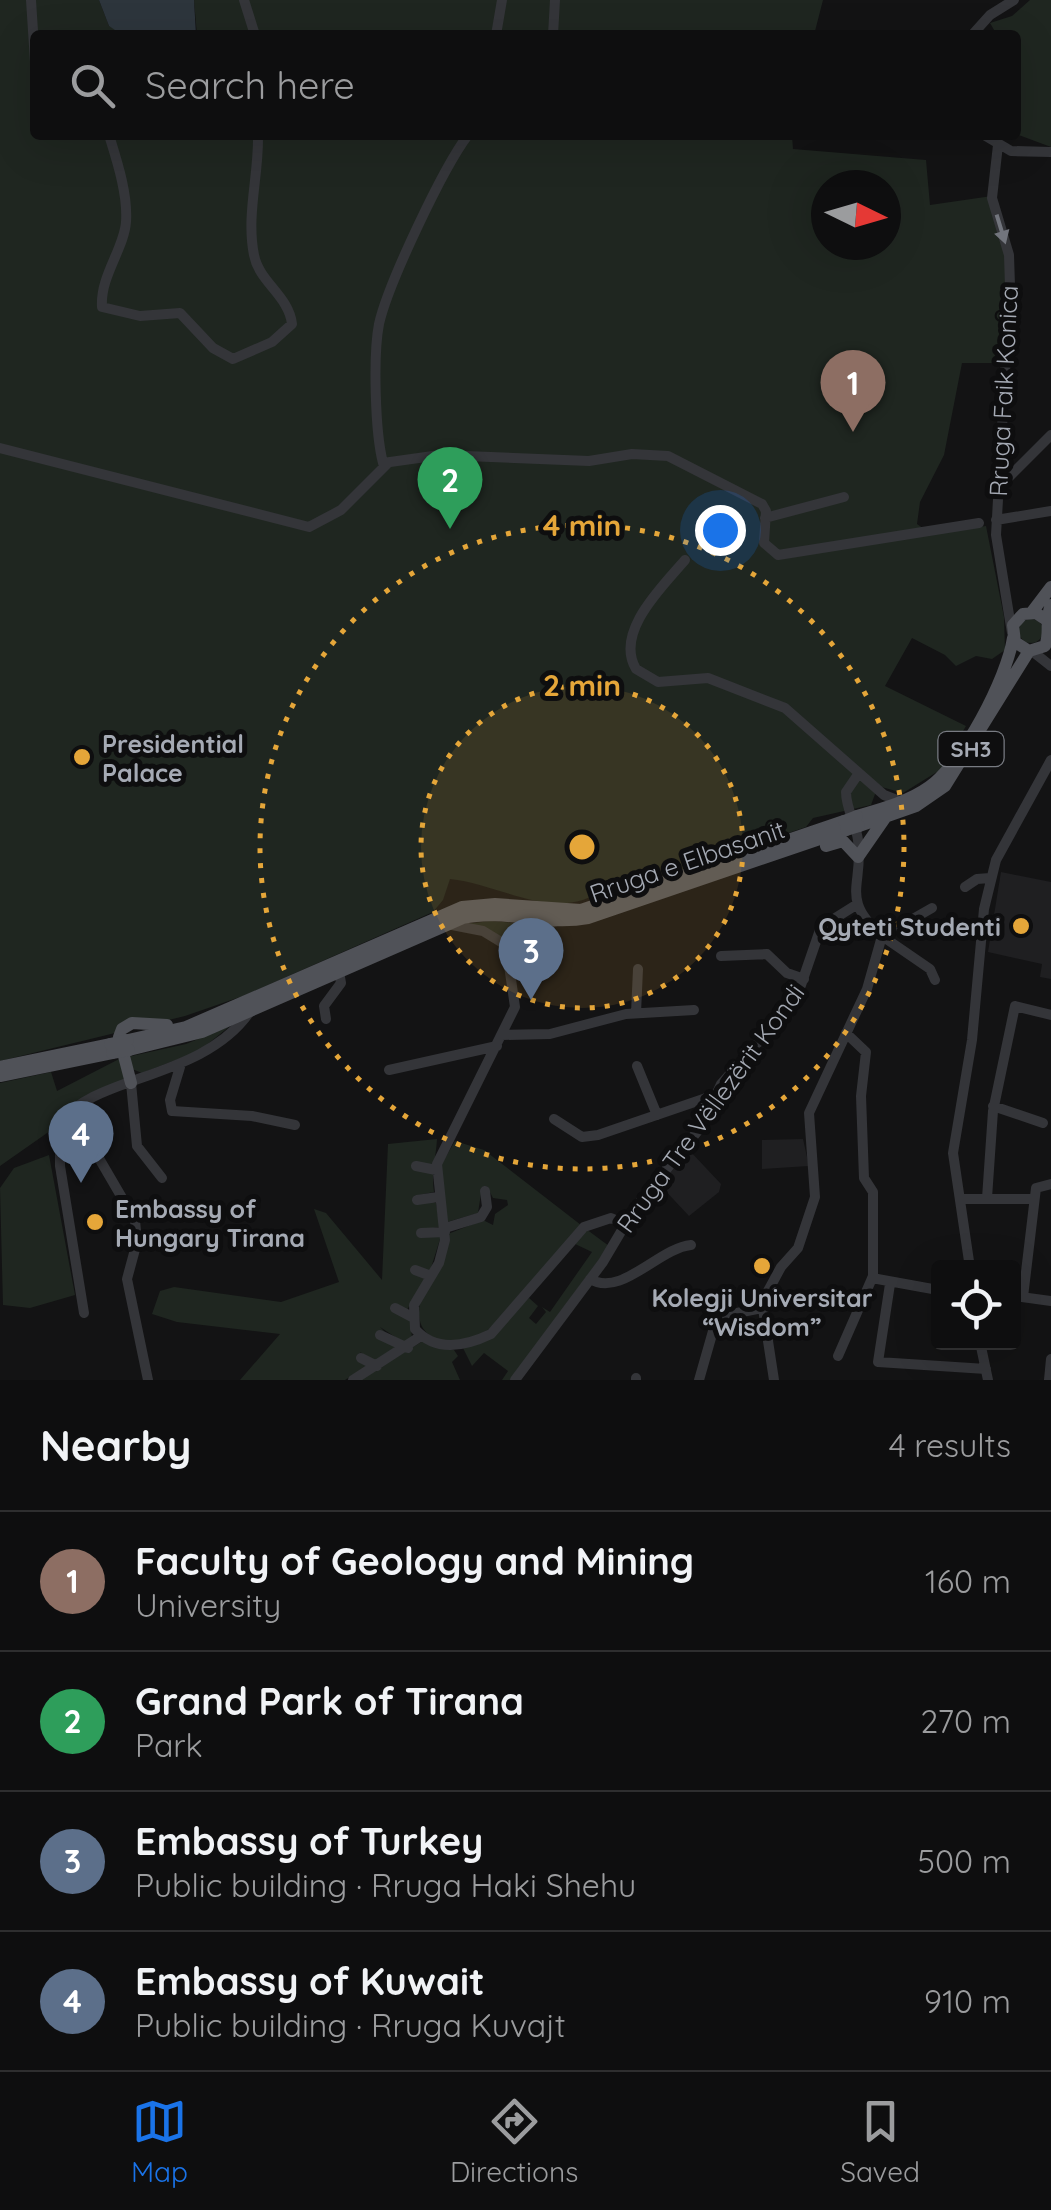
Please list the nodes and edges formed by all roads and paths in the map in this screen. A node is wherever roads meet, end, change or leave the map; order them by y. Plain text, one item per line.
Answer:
1 (31, 0) edge
2 (244, 0) edge
3 (502, 0) edge
4 (556, 0) edge
5 (1014, 0) edge
6 (33, 30) edge
7 (253, 30) edge
8 (497, 30) edge
9 (553, 30) edge
10 (976, 30) edge
11 (111, 140) edge
12 (258, 140) edge
13 (465, 140) edge
14 (991, 140) edge
15 (998, 145) junction
16 (1051, 152) edge
17 (1051, 435) edge
18 (0, 448) edge
19 (388, 464) junction
20 (997, 481) junction
21 (844, 497) dead end
22 (1051, 511) edge
23 (765, 518) junction
24 (996, 520) junction
25 (978, 522) dead end
26 (685, 560) dead end
27 (1051, 587) edge
28 (1007, 596) junction
29 (1051, 605) edge
30 (1030, 612) junction
31 (1048, 621) junction
32 (1013, 636) junction
33 (1050, 639) edge
34 (1031, 651) junction
35 (1051, 657) edge
36 (1051, 666) edge
37 (1051, 760) edge
38 (859, 773) junction
39 (882, 792) junction
40 (902, 802) junction
41 (880, 814) junction
42 (851, 823) junction
43 (790, 850) junction
44 (858, 857) junction
45 (990, 878) junction
46 (965, 887) dead end
47 (856, 906) junction
48 (932, 908) dead end
49 (558, 921) junction
50 (442, 925) junction
51 (882, 936) junction
52 (506, 945) junction
53 (721, 956) dead end
54 (638, 969) dead end
55 (341, 974) junction
56 (804, 979) junction
57 (936, 980) dead end
58 (252, 1009) junction
59 (694, 1010) dead end
60 (636, 1013) junction
61 (1051, 1015) edge
62 (208, 1017) junction
63 (326, 1019) dead end
64 (846, 1033) junction
65 (499, 1041) junction
66 (128, 1045) junction
67 (111, 1048) junction
68 (637, 1066) dead end
69 (0, 1067) edge
70 (180, 1067) junction
71 (389, 1070) dead end
72 (0, 1076) edge
73 (131, 1083) junction
74 (715, 1095) junction
75 (993, 1106) junction
76 (72, 1112) junction
77 (657, 1115) junction
78 (554, 1119) dead end
79 (1043, 1123) dead end
80 (295, 1125) dead end
81 (416, 1166) dead end
82 (436, 1170) junction
83 (162, 1178) dead end
84 (1051, 1184) edge
85 (486, 1190) dead end
86 (438, 1198) junction
87 (987, 1198) junction
88 (1034, 1199) junction
89 (417, 1200) dead end
90 (960, 1200) junction
91 (625, 1224) junction
92 (445, 1230) junction
93 (421, 1233) dead end
94 (691, 1245) dead end
95 (969, 1260) edge
96 (416, 1270) dead end
97 (431, 1276) junction
98 (872, 1278) junction
99 (590, 1279) junction
100 (1021, 1279) edge
101 (890, 1284) junction
102 (931, 1289) edge
103 (1021, 1297) edge
104 (1051, 1301) edge
105 (395, 1308) dead end
106 (762, 1308) junction
107 (84, 1313) dead end
108 (412, 1316) junction
109 (380, 1335) dead end
110 (421, 1336) junction
111 (408, 1348) junction
112 (838, 1356) dead end
113 (361, 1358) dead end
114 (1051, 1359) edge
115 (377, 1366) junction
116 (987, 1374) edge
117 (148, 1380) edge
118 (353, 1380) edge
119 (515, 1380) edge
120 (699, 1380) edge
121 (774, 1380) edge
122 (1050, 1380) edge

1 - 6 street
2 - 7 street
3 - 8 street
4 - 9 street
5 - 10 street
11 - 12 street
13 - 19 street
14 - 15 street
15 - 16 street
15 -> 20 street, Rruga Faik Konica
17 - 20 street
18 - 19 street
19 - 23 street
20 - 24 street, Rruga Faik Konica
21 - 23 street
22 - 24 street
23 - 25 street
24 - 28 street, Rruga Faik Konica
26 - 38 street
27 - 30 main road, SH3
28 - 30 street
28 - 32 street, Rruga Faik Konica
29 - 31 main road
30 - 31 main road
30 - 32 main road, SH3
31 - 33 main road
32 - 34 main road
32 - 40 main road, Rruga e Elbasanit / SH3
33 - 34 main road, SH3
33 - 35 street
34 - 36 street
34 - 41 main road, Rruga e Elbasanit / SH3
37 - 45 street
38 - 39 street
38 - 44 street
39 - 40 street
39 - 41 street
40 - 41 main road, Rruga e Elbasanit / SH3
41 - 42 main road, Rruga e Elbasanit / SH3
41 - 44 main road
42 - 43 main road, Rruga e Elbasanit / SH3
42 - 62 main road, Rruga e Elbasanit / SH3
43 - 44 main road
43 - 49 main road, Rruga e Elbasanit / SH3
44 - 47 street
45 - 46 street
45 - 90 street
47 - 51 street
47 - 56 street, Rruga Tre Vëllezërit Kondi
48 - 51 street
49 - 50 main road, Rruga e Elbasanit / SH3
49 - 52 street
50 - 52 street
50 - 55 main road, Rruga e Elbasanit / SH3
51 - 57 street
51 - 64 street
52 - 65 street
53 - 56 street
54 - 60 street
55 - 58 main road, Rruga e Elbasanit / SH3
55 - 63 street
56 - 74 street, Rruga Tre Vëllezërit Kondi
58 - 66 main road, Rruga e Elbasanit / SH3
58 - 70 street
59 - 60 street
60 - 65 street
61 - 75 street
62 - 66 main road, Rruga e Elbasanit / SH3
62 - 73 main road
64 - 98 street
64 - 106 street
65 - 71 street
65 - 82 street
66 - 67 main road, Rruga e Elbasanit / SH3, bridge
67 - 69 main road, Rruga e Elbasanit / SH3
67 - 72 main road, Rruga e Elbasanit / SH3
68 - 77 street
70 - 73 street
70 - 80 street
73 - 76 street
73 - 83 street
74 - 77 street
74 - 91 street, Rruga Tre Vëllezërit Kondi
75 - 79 street
75 - 87 street
76 - 107 street
76 - 117 street
77 - 78 street
81 - 82 street
82 - 86 street
84 - 88 street
85 - 92 street
86 - 89 street
86 - 92 street
87 - 88 street
87 - 90 street
88 - 100 street
90 - 95 street
91 - 99 street, Rruga Tre Vëllezërit Kondi
91 - 110 street
92 - 93 street
92 - 97 street
94 - 99 street
96 - 97 street
97 - 108 street
98 - 101 street
98 - 112 street
99 - 119 street, Rruga Tre Vëllezërit Kondi
101 - 102 street
101 - 116 street
103 - 104 street
105 - 108 street
106 - 120 street
106 - 121 street
108 - 110 street
109 - 111 street
110 - 111 street
111 - 115 street
113 - 115 street
114 - 122 street
115 - 118 street

